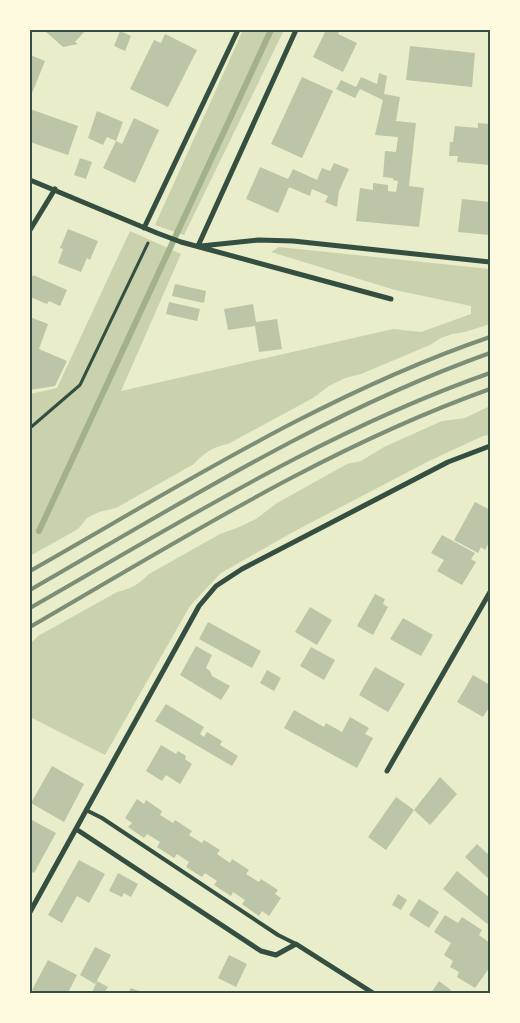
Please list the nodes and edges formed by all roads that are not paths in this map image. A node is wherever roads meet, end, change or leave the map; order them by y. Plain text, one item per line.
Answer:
1 (238, 30) edge
2 (296, 30) edge
3 (30, 180) edge
4 (55, 190) junction
5 (144, 228) junction
6 (30, 230) edge
7 (198, 246) junction
8 (490, 262) edge
9 (391, 299) dead end
10 (487, 447) edge
11 (490, 592) edge
12 (387, 771) dead end
13 (86, 810) junction
14 (76, 829) junction
15 (30, 912) edge
16 (296, 944) junction
17 (372, 993) edge

1 - 5 street
2 - 7 street
3 - 4 street
4 - 5 street
4 - 6 street
5 - 7 street
7 - 8 street
7 - 9 street
10 - 13 street
11 - 12 street
13 - 14 street
13 - 16 lane
14 - 15 street
14 - 16 street
16 - 17 street

